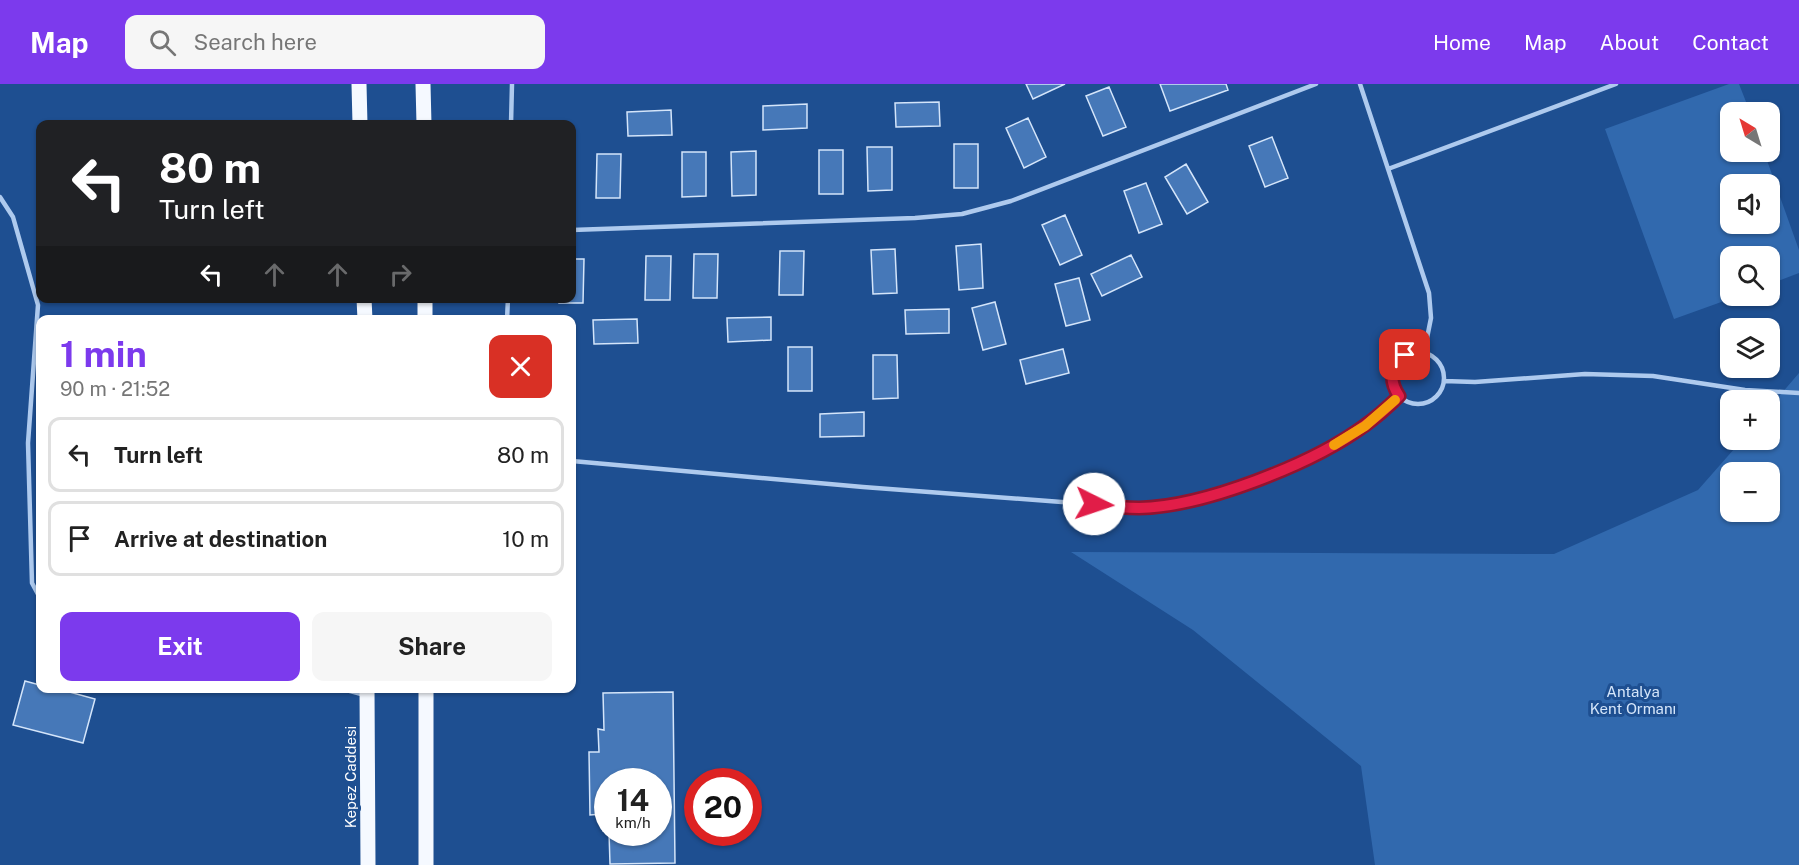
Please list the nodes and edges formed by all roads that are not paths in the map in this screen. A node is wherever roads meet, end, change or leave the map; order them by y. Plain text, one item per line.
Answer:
1 (359, 84) edge
2 (423, 84) edge
3 (512, 84) edge
4 (1316, 84) edge
5 (1360, 84) edge
6 (1616, 84) edge
7 (360, 120) edge
8 (424, 120) edge
9 (511, 120) edge
10 (1389, 169) junction
11 (0, 197) edge
12 (576, 230) edge
13 (36, 298) edge
14 (36, 333) edge
15 (1424, 352) junction
16 (1443, 381) junction
17 (1799, 393) edge
18 (1399, 396) junction
19 (576, 461) edge
20 (36, 590) edge
21 (367, 693) edge
22 (426, 693) edge
23 (368, 865) edge
24 (426, 865) edge

1 - 7 main road
2 - 8 main road
3 - 9 lane
4 - 12 lane
5 - 10 lane
6 - 10 lane
10 - 15 lane
11 - 13 lane
14 - 20 lane
15 - 16 lane
15 - 18 lane
16 - 17 lane
16 - 18 lane
18 - 19 lane
21 - 23 main road, Kepez Caddesi
22 - 24 main road

